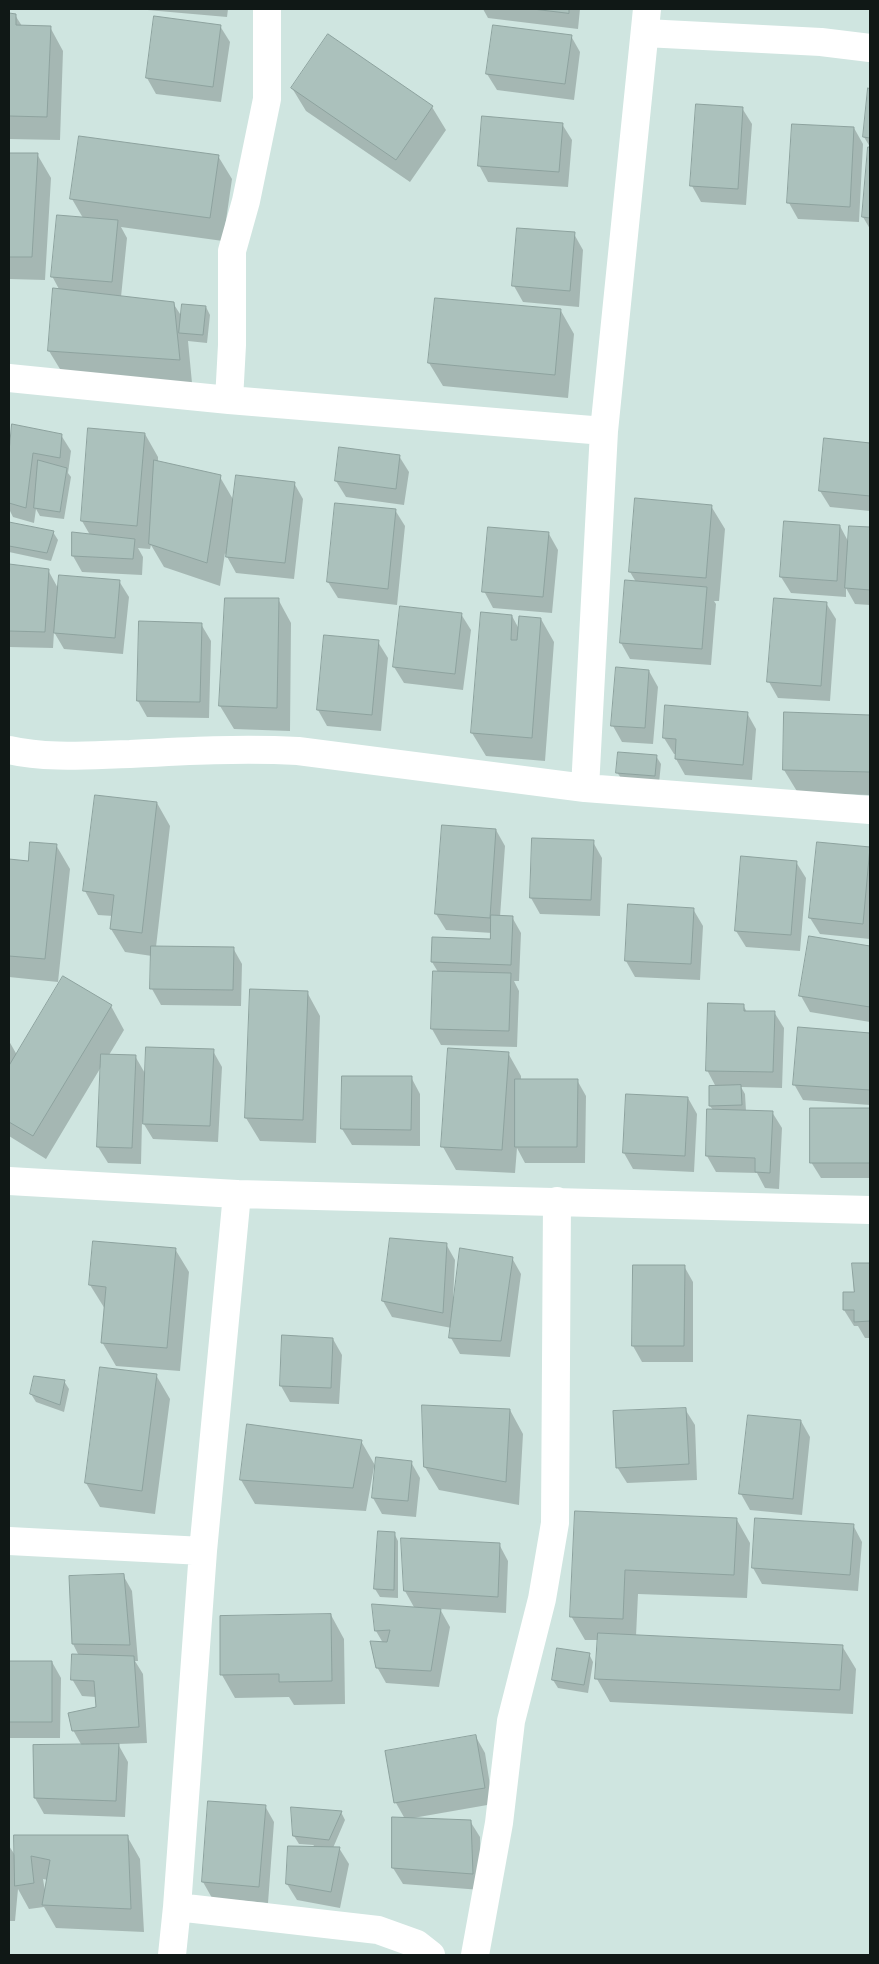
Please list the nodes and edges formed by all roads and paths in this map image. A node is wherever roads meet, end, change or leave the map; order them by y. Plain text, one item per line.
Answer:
1 (266, 9) edge
2 (646, 21) edge
3 (870, 48) edge
4 (9, 378) edge
5 (229, 400) junction
6 (604, 431) junction
7 (9, 750) edge
8 (585, 788) junction
9 (870, 810) edge
10 (9, 1181) edge
11 (237, 1194) junction
12 (557, 1201) junction
13 (870, 1210) edge
14 (9, 1540) edge
15 (203, 1551) junction
16 (177, 1907) junction
17 (172, 1955) edge
18 (431, 1955) edge
19 (475, 1955) edge

1 - 5 street
2 - 3 street
2 - 6 street
4 - 5 street
5 - 6 street
6 - 8 street
7 - 8 street
8 - 9 street
10 - 11 street
11 - 12 street
11 - 15 street
12 - 13 street
12 - 19 street
14 - 15 street
15 - 16 street
16 - 17 street
16 - 18 street

